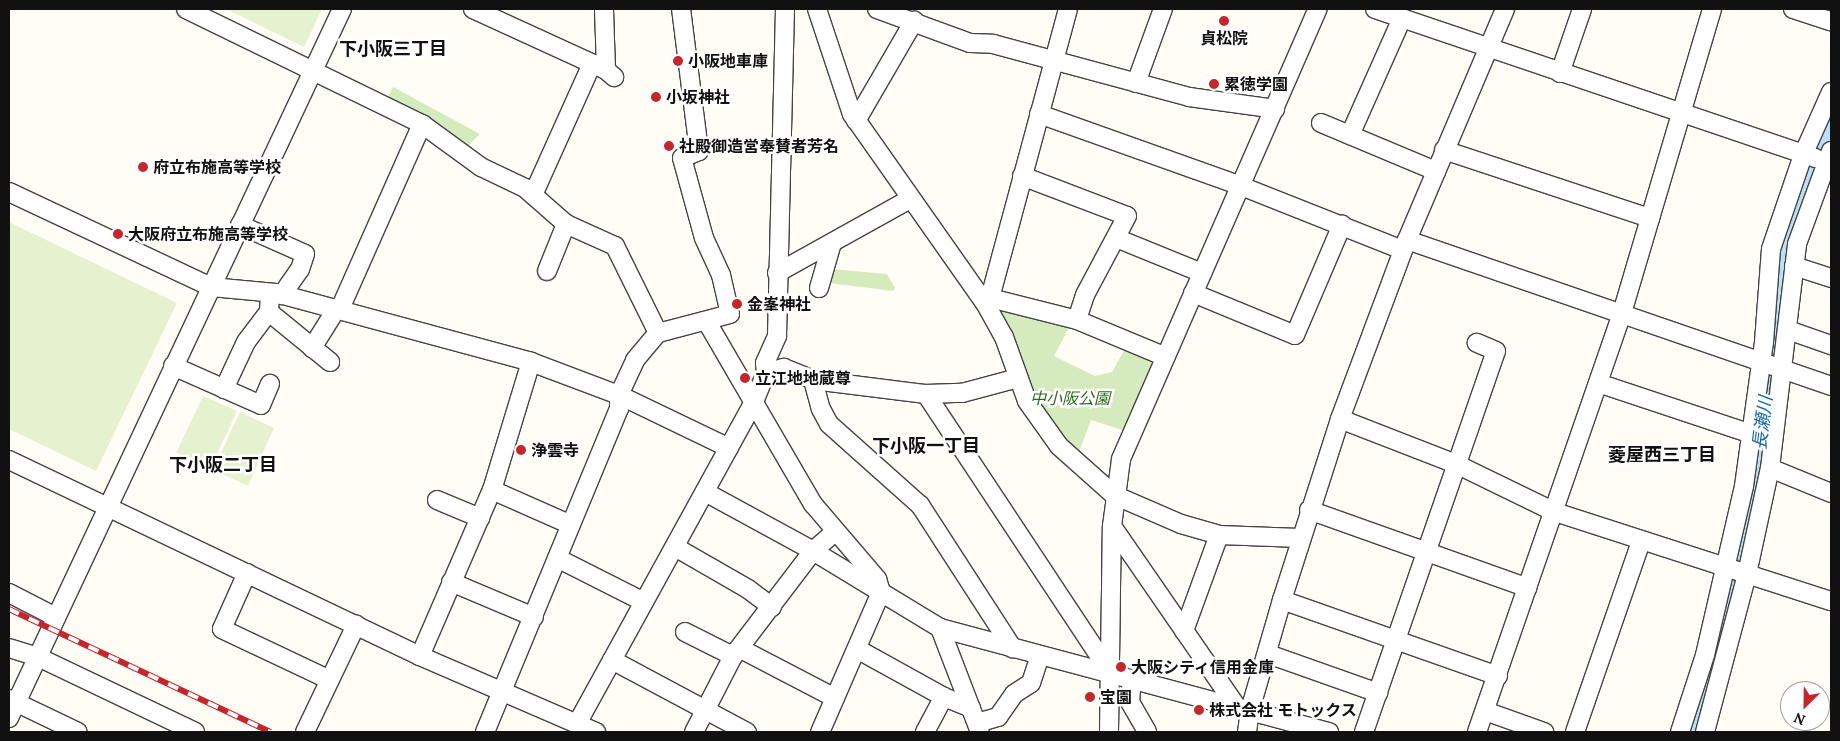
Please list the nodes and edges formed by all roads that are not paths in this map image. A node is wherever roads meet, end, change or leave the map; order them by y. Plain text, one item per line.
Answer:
1 (186, 9) edge
2 (342, 9) edge
3 (473, 9) edge
4 (604, 9) edge
5 (681, 9) edge
6 (784, 9) edge
7 (816, 9) edge
8 (877, 9) edge
9 (1068, 9) edge
10 (1163, 9) edge
11 (1318, 9) edge
12 (1375, 9) edge
13 (1505, 9) edge
14 (1582, 9) edge
15 (1712, 9) edge
16 (1793, 9) edge
17 (1396, 14) edge
18 (914, 21) junction
19 (1831, 21) edge
20 (1487, 48) junction
21 (1054, 62) junction
22 (314, 70) junction
23 (604, 70) junction
24 (1560, 73) junction
25 (1136, 83) junction
26 (1831, 92) edge
27 (1275, 109) junction
28 (1680, 113) junction
29 (1039, 114) junction
30 (856, 121) junction
31 (1321, 123) dead end
32 (422, 124) junction
33 (1350, 136) junction
34 (1444, 150) junction
35 (1803, 155) junction
36 (1830, 159) edge
37 (1436, 171) junction
38 (1022, 176) junction
39 (1241, 186) junction
40 (9, 192) edge
41 (533, 196) junction
42 (910, 199) junction
43 (1650, 218) junction
44 (566, 224) junction
45 (240, 225) junction
46 (1342, 225) junction
47 (1116, 238) junction
48 (832, 243) junction
49 (1405, 245) junction
50 (1794, 266) junction
51 (547, 271) dead end
52 (777, 273) junction
53 (1202, 273) junction
54 (1831, 278) edge
55 (211, 287) junction
56 (819, 288) dead end
57 (1193, 293) junction
58 (276, 294) junction
59 (987, 301) junction
60 (338, 309) junction
61 (269, 312) junction
62 (1622, 313) junction
63 (1077, 320) junction
64 (707, 322) junction
65 (1788, 330) junction
66 (658, 333) junction
67 (1477, 343) dead end
68 (1831, 345) edge
69 (312, 348) junction
70 (1166, 357) junction
71 (1761, 360) junction
72 (330, 362) dead end
73 (531, 362) junction
74 (173, 366) junction
75 (1784, 368) junction
76 (766, 373) junction
77 (1018, 378) junction
78 (813, 380) junction
79 (1598, 383) junction
80 (270, 384) dead end
81 (1831, 386) edge
82 (224, 389) junction
83 (926, 394) junction
84 (619, 395) junction
85 (754, 402) junction
86 (1340, 419) junction
87 (1751, 434) junction
88 (728, 448) junction
89 (9, 460) edge
90 (1456, 464) junction
91 (1770, 468) junction
92 (492, 490) junction
93 (705, 492) junction
94 (1831, 493) edge
95 (1114, 495) junction
96 (436, 500) dead end
97 (107, 507) junction
98 (1308, 510) junction
99 (1555, 512) junction
100 (480, 518) junction
101 (571, 525) junction
102 (1112, 526) junction
103 (836, 531) junction
104 (1219, 535) junction
105 (1300, 538) junction
106 (1641, 541) junction
107 (675, 547) junction
108 (813, 551) junction
109 (1428, 553) junction
110 (557, 558) junction
111 (1725, 566) junction
112 (247, 574) junction
113 (1748, 574) junction
114 (451, 582) junction
115 (1528, 588) junction
116 (881, 592) junction
117 (9, 593) edge
118 (1282, 600) junction
119 (1831, 601) edge
120 (644, 602) junction
121 (772, 607) junction
122 (56, 617) junction
123 (534, 618) junction
124 (356, 625) junction
125 (940, 628) junction
126 (1184, 631) junction
127 (685, 632) dead end
128 (1397, 640) junction
129 (9, 648) edge
130 (857, 649) junction
131 (1013, 649) junction
132 (737, 653) junction
133 (1268, 654) junction
134 (420, 656) junction
135 (1040, 656) junction
136 (38, 657) junction
137 (612, 660) junction
138 (1111, 674) junction
139 (1498, 676) junction
140 (330, 680) junction
141 (1132, 680) junction
142 (504, 691) junction
143 (1378, 693) junction
144 (835, 698) junction
145 (944, 698) junction
146 (11, 706) edge
147 (1243, 708) junction
148 (706, 711) junction
149 (1485, 711) junction
150 (976, 721) edge
151 (570, 724) edge
152 (75, 732) edge
153 (195, 732) edge
154 (305, 732) edge
155 (485, 732) edge
156 (596, 732) edge
157 (694, 732) edge
158 (747, 732) edge
159 (820, 732) edge
160 (925, 732) edge
161 (1109, 732) edge
162 (1147, 732) edge
163 (1247, 732) edge
164 (1330, 732) edge
165 (1364, 732) edge
166 (1478, 732) edge
167 (1544, 732) edge
168 (1575, 732) edge
169 (1680, 732) edge
170 (1705, 732) edge

1 - 22 street
2 - 22 street
3 - 23 street
4 - 23 street
5 - 64 street
6 - 52 street
7 - 30 street
8 - 18 street
9 - 21 street
10 - 25 street
11 - 27 street
12 - 17 street
13 - 20 street
14 - 24 street
15 - 28 street
16 - 19 street
17 - 20 street
17 - 33 street
18 - 21 street
18 - 30 street
20 - 24 street
20 - 34 street
21 - 25 street
21 - 29 street
22 - 32 street
22 - 45 street
23 - 41 street
24 - 28 street
25 - 27 street
26 - 35 street
27 - 39 street
28 - 35 street
28 - 43 street
29 - 38 street
29 - 39 street
30 - 42 street
31 - 33 street
32 - 41 street
32 - 60 street
33 - 37 street
34 - 37 street
34 - 43 street
35 - 36 street
35 - 71 street
36 - 50 street
37 - 49 street
38 - 47 street
38 - 59 street
39 - 46 street
39 - 53 street
40 - 55 street
41 - 44 street
42 - 48 street
42 - 59 street
43 - 62 street
44 - 51 street
44 - 66 street
45 - 55 street
45 - 58 street
46 - 49 street
46 - 57 street
47 - 53 street
47 - 63 street
48 - 52 street
48 - 56 street
49 - 62 street
49 - 86 street
50 - 54 street
50 - 65 street
52 - 76 street
53 - 57 street
55 - 58 street
55 - 74 street
57 - 70 street
58 - 60 street
58 - 61 street
59 - 63 street
59 - 77 street
60 - 69 street
60 - 73 street
61 - 69 street
61 - 82 street
62 - 71 street
62 - 79 street
63 - 70 street
64 - 66 street
64 - 85 street
65 - 68 street
65 - 75 street
66 - 84 street
67 - 90 street
69 - 72 street
70 - 95 street
71 - 75 street
71 - 87 street
73 - 84 street
73 - 92 street
74 - 82 street
74 - 97 street
75 - 81 street
75 - 91 street
76 - 78 street
76 - 85 street
77 - 83 street
77 - 95 street
78 - 83 street
78 - 131 street
79 - 87 street
79 - 99 street
80 - 82 street
83 - 138 street
84 - 88 street
84 - 101 street
85 - 88 street
85 - 103 street
86 - 90 street
86 - 98 street
87 - 111 street
88 - 93 street
89 - 97 street
90 - 99 street
90 - 109 street
91 - 94 street
91 - 113 street
92 - 100 street
92 - 101 street
93 - 107 street
93 - 108 street
95 - 102 street
95 - 104 street
96 - 100 street
97 - 112 street
97 - 122 street
98 - 105 street
98 - 109 street
99 - 106 street
99 - 115 street
100 - 114 street
101 - 110 street
102 - 126 street
102 - 138 street
103 - 108 street
103 - 116 street
104 - 105 street
104 - 126 street
105 - 118 street
106 - 111 street
106 - 168 street
107 - 120 street
107 - 121 street
108 - 116 street
108 - 121 street
109 - 115 street
109 - 128 street
110 - 120 street
110 - 123 street
111 - 113 street
111 - 169 street
112 - 124 street
112 - 140 street
113 - 119 street
113 - 170 street
114 - 123 street
114 - 134 street
115 - 139 street
116 - 125 street
116 - 130 street
117 - 122 street
118 - 128 street
118 - 133 street
120 - 137 street
121 - 132 street
122 - 136 street
123 - 142 street
124 - 134 street
124 - 140 street
125 - 131 street
125 - 150 street
126 - 147 street
127 - 132 street
128 - 139 street
128 - 143 street
129 - 136 street
130 - 144 street
130 - 145 street
131 - 135 street
132 - 144 street
132 - 148 street
133 - 143 street
133 - 147 street
134 - 142 street
135 - 138 street
135 - 150 street
136 - 146 street
136 - 153 street
137 - 148 street
137 - 151 street
138 - 141 street
138 - 161 street
139 - 149 street
140 - 154 street
141 - 147 street
141 - 162 street
142 - 151 street
142 - 155 street
143 - 165 street
144 - 159 street
145 - 150 street
145 - 160 street
146 - 152 street
147 - 163 street
147 - 164 street
148 - 157 street
148 - 158 street
149 - 166 street
149 - 167 street
151 - 156 street

